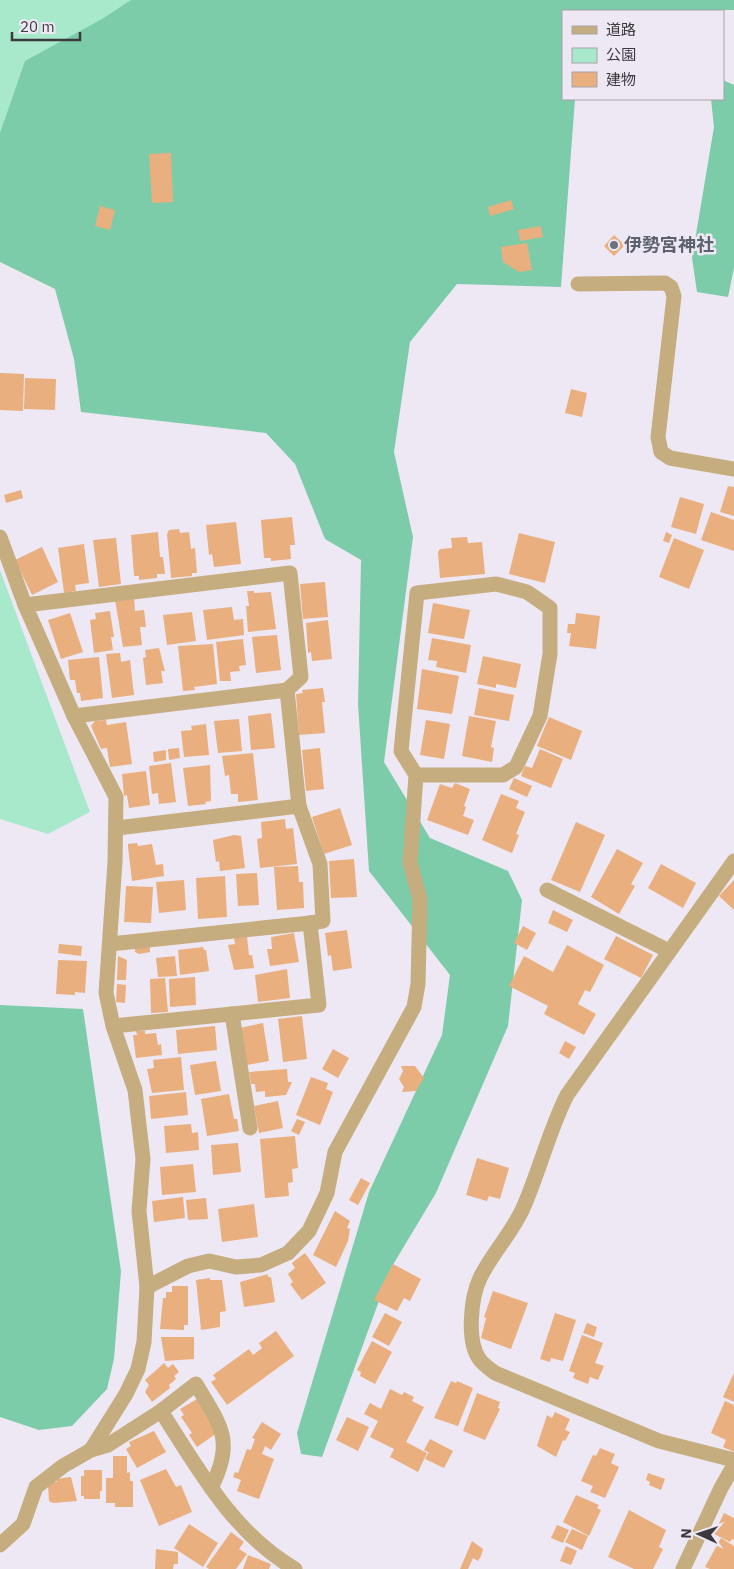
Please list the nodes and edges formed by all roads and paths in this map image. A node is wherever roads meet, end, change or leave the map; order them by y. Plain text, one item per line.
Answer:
1 (578, 284) dead end
2 (734, 469) edge
3 (0, 537) edge
4 (25, 605) junction
5 (287, 690) junction
6 (74, 716) junction
7 (416, 775) junction
8 (299, 806) junction
9 (117, 828) junction
10 (734, 861) edge
11 (547, 890) dead end
12 (310, 923) junction
13 (110, 944) junction
14 (668, 951) junction
15 (232, 1014) junction
16 (113, 1026) junction
17 (250, 1128) dead end
18 (147, 1287) junction
19 (161, 1411) junction
20 (90, 1450) junction
21 (734, 1460) edge
22 (734, 1465) edge
23 (211, 1488) junction
24 (0, 1545) edge
25 (291, 1568) edge
26 (683, 1569) edge

1 - 2 street
3 - 4 street
4 - 5 street
4 - 6 street
5 - 6 street
5 - 8 street
6 - 9 street
7 - 7 street
7 - 18 street
8 - 9 street
8 - 12 street
9 - 13 street
10 - 14 street
11 - 14 street
12 - 13 street
12 - 15 street
13 - 16 street
14 - 21 street
15 - 16 street
15 - 17 street
16 - 18 street
18 - 20 street
19 - 20 street
19 - 23 street
19 - 23 street
20 - 24 street
22 - 26 street
23 - 25 street

